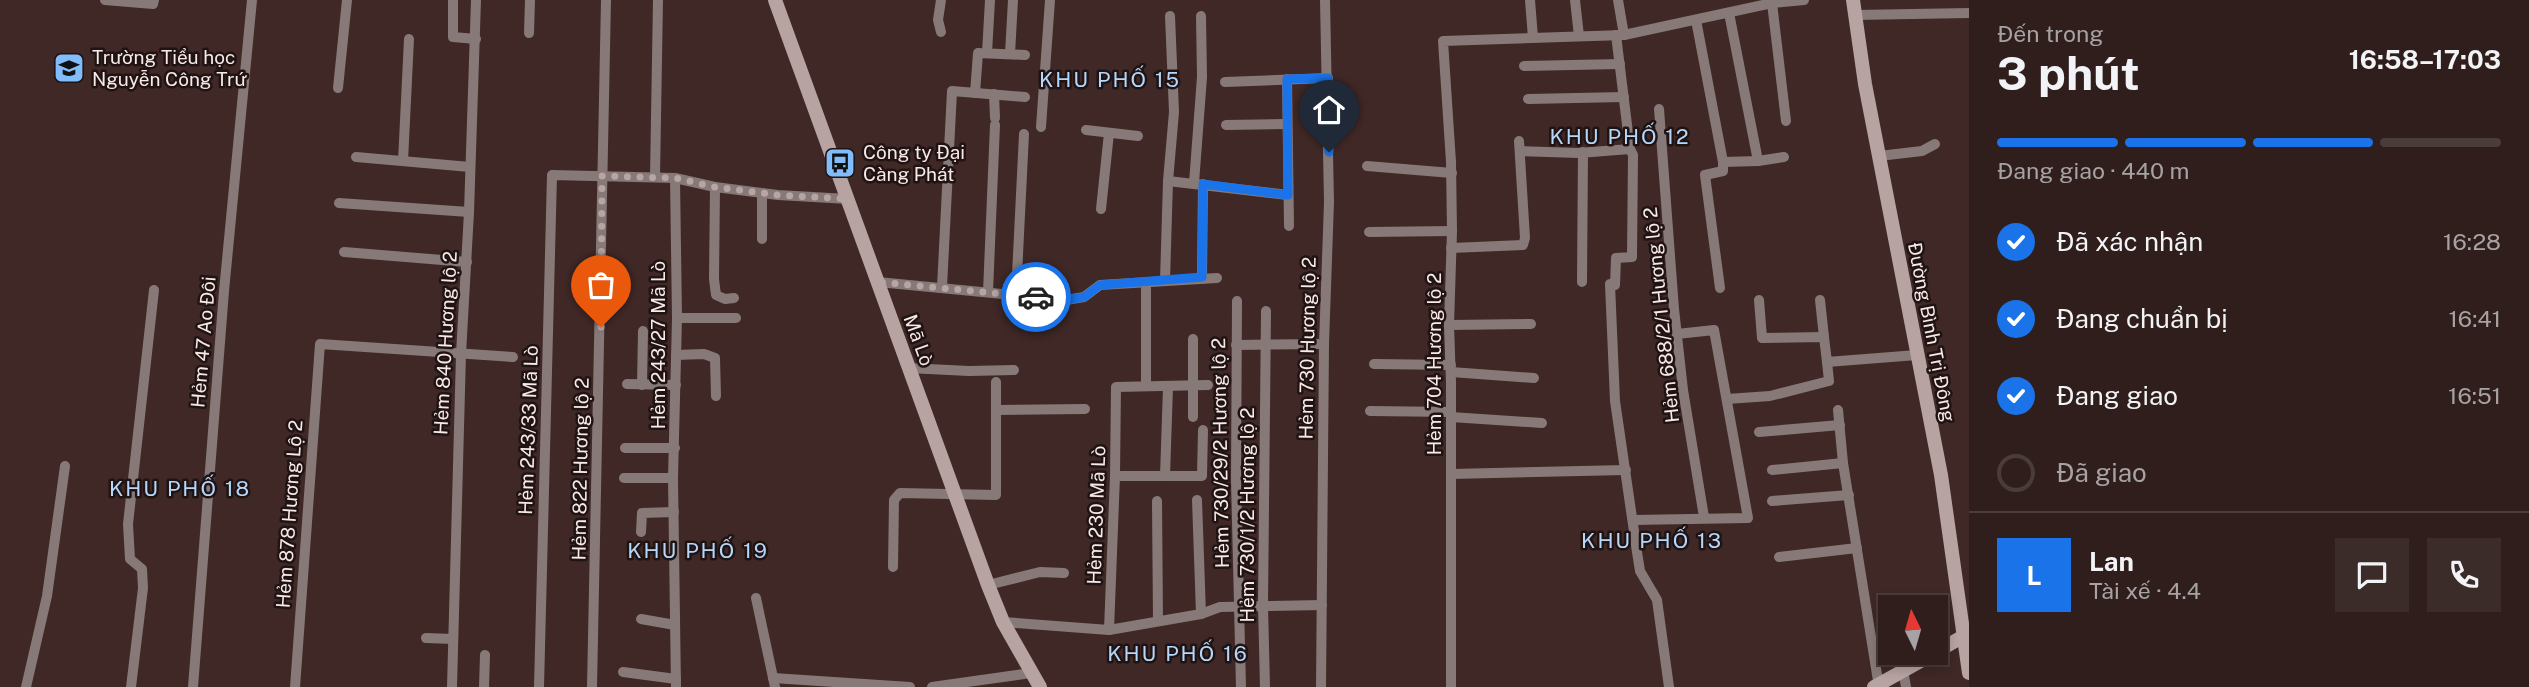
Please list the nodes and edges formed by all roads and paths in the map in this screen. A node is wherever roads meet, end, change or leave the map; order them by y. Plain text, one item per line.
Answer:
1 (105, 0) edge
2 (154, 0) edge
3 (252, 0) edge
4 (346, 0) edge
5 (453, 0) edge
6 (476, 0) edge
7 (530, 0) edge
8 (606, 0) edge
9 (659, 0) edge
10 (775, 0) edge
11 (942, 0) edge
12 (990, 0) edge
13 (1013, 0) edge
14 (1050, 0) edge
15 (1530, 0) edge
16 (1575, 0) edge
17 (1618, 0) edge
18 (1804, 0) edge
19 (1764, 3) edge
20 (1326, 5) edge
21 (1742, 5) edge
22 (1854, 7) edge
23 (1729, 13) junction
24 (1969, 13) edge
25 (1170, 16) dead end
26 (1200, 16) dead end
27 (1696, 20) junction
28 (941, 32) dead end
29 (529, 33) dead end
30 (1620, 35) junction
31 (1579, 36) junction
32 (1533, 37) junction
33 (409, 39) dead end
34 (476, 39) junction
35 (987, 53) junction
36 (1010, 54) junction
37 (1025, 55) dead end
38 (1620, 64) junction
39 (1524, 66) dead end
40 (1328, 78) junction
41 (1287, 79) junction
42 (1226, 82) dead end
43 (338, 88) dead end
44 (975, 93) junction
45 (994, 94) junction
46 (1025, 97) dead end
47 (1624, 97) junction
48 (1528, 99) dead end
49 (1659, 110) dead end
50 (1786, 121) dead end
51 (1287, 124) junction
52 (1226, 125) dead end
53 (1041, 127) dead end
54 (1086, 131) dead end
55 (1109, 133) junction
56 (1024, 134) dead end
57 (1138, 136) dead end
58 (1935, 144) dead end
59 (1630, 149) junction
60 (1583, 152) junction
61 (1879, 156) junction
62 (356, 157) dead end
63 (1784, 157) dead end
64 (403, 161) junction
65 (1758, 161) junction
66 (1723, 162) junction
67 (1367, 166) dead end
68 (470, 167) junction
69 (1451, 173) junction
70 (602, 176) junction
71 (655, 177) junction
72 (675, 178) junction
73 (1168, 181) junction
74 (1198, 184) junction
75 (715, 187) junction
76 (762, 193) junction
77 (1288, 195) junction
78 (848, 199) junction
79 (339, 203) dead end
80 (1101, 209) dead end
81 (469, 212) junction
82 (1289, 226) dead end
83 (1452, 231) junction
84 (1369, 232) dead end
85 (762, 239) dead end
86 (1451, 248) junction
87 (344, 252) dead end
88 (467, 262) junction
89 (1202, 277) junction
90 (1217, 278) dead end
91 (1165, 281) junction
92 (878, 282) junction
93 (1146, 282) junction
94 (1582, 282) dead end
95 (942, 287) junction
96 (1720, 288) dead end
97 (154, 290) dead end
98 (988, 292) junction
99 (1016, 295) junction
100 (734, 298) dead end
101 (1759, 300) dead end
102 (1820, 300) dead end
103 (1237, 301) dead end
104 (1266, 311) dead end
105 (677, 318) junction
106 (736, 318) dead end
107 (1531, 324) dead end
108 (1449, 325) junction
109 (643, 331) dead end
110 (1676, 334) junction
111 (1824, 337) junction
112 (1193, 339) dead end
113 (1265, 344) junction
114 (1324, 344) junction
115 (1236, 345) junction
116 (461, 354) junction
117 (676, 355) junction
118 (1917, 355) junction
119 (513, 357) dead end
120 (1827, 362) junction
121 (1374, 364) dead end
122 (908, 368) junction
123 (1451, 369) junction
124 (1014, 370) dead end
125 (1534, 378) dead end
126 (996, 382) dead end
127 (627, 384) dead end
128 (642, 385) junction
129 (676, 385) junction
130 (1146, 385) junction
131 (1193, 385) junction
132 (1208, 385) dead end
133 (1168, 387) junction
134 (716, 396) dead end
135 (1727, 400) junction
136 (1085, 409) dead end
137 (996, 410) junction
138 (1370, 411) dead end
139 (1838, 411) dead end
140 (1451, 415) junction
141 (1193, 416) dead end
142 (1542, 423) dead end
143 (1840, 425) junction
144 (1203, 430) dead end
145 (1759, 432) dead end
146 (625, 448) dead end
147 (675, 448) junction
148 (1843, 463) junction
149 (65, 466) dead end
150 (1626, 470) junction
151 (1772, 470) dead end
152 (1451, 474) junction
153 (1115, 476) junction
154 (1165, 476) junction
155 (624, 478) dead end
156 (673, 478) junction
157 (954, 495) junction
158 (1849, 495) junction
159 (1196, 500) dead end
160 (1157, 501) dead end
161 (1772, 501) dead end
162 (674, 512) junction
163 (1704, 517) junction
164 (1633, 520) junction
165 (642, 532) dead end
166 (1857, 548) junction
167 (1779, 557) dead end
168 (892, 566) dead end
169 (1063, 573) dead end
170 (988, 585) junction
171 (756, 598) dead end
172 (1263, 605) junction
173 (1322, 605) junction
174 (1240, 606) junction
175 (1201, 614) junction
176 (641, 619) dead end
177 (1158, 621) junction
178 (1003, 622) junction
179 (676, 625) junction
180 (1109, 630) junction
181 (1966, 635) edge
182 (426, 638) dead end
183 (453, 639) junction
184 (1948, 645) edge
185 (485, 655) dead end
186 (1912, 665) edge
187 (1903, 670) junction
188 (624, 672) dead end
189 (1031, 673) junction
190 (1969, 673) edge
191 (774, 682) edge
192 (676, 683) edge
193 (1877, 686) edge
194 (26, 687) edge
195 (131, 687) edge
196 (193, 687) edge
197 (295, 687) edge
198 (452, 687) edge
199 (484, 687) edge
200 (539, 687) edge
201 (592, 687) edge
202 (910, 687) edge
203 (932, 687) edge
204 (1040, 687) edge
205 (1241, 687) edge
206 (1265, 687) edge
207 (1321, 687) edge
208 (1451, 687) edge
209 (1669, 687) edge
210 (1906, 687) edge

1 - 2 street
3 - 196 street, Hẻm 47 Ao Đôi
4 - 43 street
5 - 34 street
6 - 34 street, Hẻm 840 Hương lộ 2
7 - 29 street
8 - 70 street, Hẻm 822 Hương lộ 2
9 - 71 street
10 - 78 main road, Mã Lò
11 - 28 street
12 - 35 street
13 - 36 street
14 - 53 street
15 - 32 street
16 - 31 street
17 - 30 street
18 - 19 street
19 - 21 street
19 - 50 street
20 - 40 street, Hẻm 730 Hương lộ 2
21 - 23 street
22 - 24 street
22 - 61 main road, Đường Bình Trị Đông
23 - 27 street
23 - 65 street
25 - 73 street
26 - 74 street
27 - 30 street
27 - 66 street
30 - 31 street
30 - 38 street
31 - 32 street
32 - 69 street, Hẻm 704 Hương lộ 2
33 - 64 street
34 - 68 street, Hẻm 840 Hương lộ 2
35 - 36 street
35 - 44 street
36 - 37 street
38 - 39 street
38 - 47 street
40 - 41 street
40 - 114 street, Hẻm 730 Hương lộ 2
41 - 42 street
41 - 51 street
44 - 45 street
44 - 95 street
45 - 46 street
45 - 98 street
47 - 48 street
47 - 59 street
49 - 110 street, Hẻm 688/2/1 Hương lộ 2
51 - 52 street
51 - 77 street
54 - 55 street
55 - 57 street
55 - 80 street
56 - 99 street
58 - 61 street
59 - 60 street
59 - 150 street
60 - 86 street
60 - 94 street
61 - 118 main road, Đường Bình Trị Đông
62 - 64 street
63 - 65 street
64 - 68 street
65 - 66 street
66 - 96 street
67 - 69 street
68 - 81 street, Hẻm 840 Hương lộ 2
69 - 83 street, Hẻm 704 Hương lộ 2
70 - 71 street
70 - 200 street, Hẻm 243/33 Mã Lò
70 - 201 street, Hẻm 822 Hương lộ 2
71 - 72 street
72 - 75 street
72 - 105 street, Hẻm 243/27 Mã Lò
73 - 74 street
73 - 91 street
74 - 77 street
74 - 89 street
75 - 76 street
75 - 100 street
76 - 78 street
76 - 85 street
77 - 82 street
78 - 92 main road, Mã Lò
79 - 81 street
81 - 88 street, Hẻm 840 Hương lộ 2
83 - 84 street
83 - 86 street, Hẻm 704 Hương lộ 2
86 - 108 street, Hẻm 704 Hương lộ 2
87 - 88 street
88 - 116 street, Hẻm 840 Hương lộ 2
89 - 90 street
89 - 91 street
91 - 93 street
92 - 95 street
92 - 122 main road, Mã Lò
93 - 99 street
93 - 130 street
95 - 98 street
97 - 195 street
98 - 99 street
101 - 111 street
102 - 111 street
103 - 115 street, Hẻm 730/29/2 Hương lộ 2
104 - 113 street, Hẻm 730/1/2 Hương lộ 2
105 - 106 street
105 - 117 street, Hẻm 243/27 Mã Lò
107 - 108 street
108 - 123 street, Hẻm 704 Hương lộ 2
109 - 128 street
110 - 135 street
110 - 163 street, Hẻm 688/2/1 Hương lộ 2
111 - 120 street
112 - 131 street
113 - 114 street
113 - 115 street
113 - 172 street, Hẻm 730/1/2 Hương lộ 2
114 - 173 street, Hẻm 730 Hương lộ 2
115 - 174 street, Hẻm 730/29/2 Hương lộ 2
116 - 119 street
116 - 183 street, Hẻm 840 Hương lộ 2
116 - 197 street, Hẻm 878 Hương Lộ 2
117 - 129 street, Hẻm 243/27 Mã Lò
117 - 134 street
118 - 120 street
118 - 181 main road, Đường Bình Trị Đông
120 - 135 street
121 - 123 street
122 - 124 street
122 - 157 main road, Mã Lò
123 - 125 street
123 - 140 street, Hẻm 704 Hương lộ 2
126 - 137 street
127 - 128 street
128 - 129 street
129 - 147 street, Hẻm 243/27 Mã Lò
130 - 133 street, Hẻm 230 Mã Lò
130 - 153 street, Hẻm 230 Mã Lò
131 - 132 street, Hẻm 230 Mã Lò
131 - 133 street, Hẻm 230 Mã Lò
131 - 141 street
133 - 154 street
135 - 163 street
136 - 137 street
137 - 157 street
138 - 140 street
139 - 143 street
140 - 142 street
140 - 152 street, Hẻm 704 Hương lộ 2
143 - 145 street
143 - 148 street
144 - 154 street
146 - 147 street
147 - 156 street, Hẻm 243/27 Mã Lò
148 - 151 street
148 - 158 street
149 - 194 street
150 - 152 street
150 - 164 street
152 - 208 street, Hẻm 704 Hương lộ 2
153 - 154 street
153 - 180 street, Hẻm 230 Mã Lò
155 - 156 street
156 - 162 street, Hẻm 243/27 Mã Lò
157 - 168 street
157 - 170 main road, Mã Lò
158 - 161 street
158 - 166 street
159 - 175 street
160 - 177 street
162 - 165 street
162 - 179 street, Hẻm 243/27 Mã Lò
163 - 164 street
164 - 209 street
166 - 167 street
166 - 193 street
169 - 170 street
170 - 178 main road, Mã Lò
171 - 191 street
172 - 173 street
172 - 174 street
172 - 206 street, Hẻm 730/1/2 Hương lộ 2
173 - 207 street, Hẻm 730 Hương lộ 2
174 - 175 street
174 - 205 street, Hẻm 730/29/2 Hương lộ 2
175 - 177 street
176 - 179 street
177 - 180 street
178 - 180 street
178 - 189 main road, Mã Lò
179 - 192 street, Hẻm 243/27 Mã Lò
181 - 184 main road
181 - 190 main road, Đường Bình Trị Đông
182 - 183 street
183 - 198 street, Hẻm 840 Hương lộ 2
185 - 199 street
186 - 187 main road
187 - 193 main road
187 - 210 street
188 - 192 street
189 - 203 street
189 - 204 main road, Mã Lò
191 - 202 street

